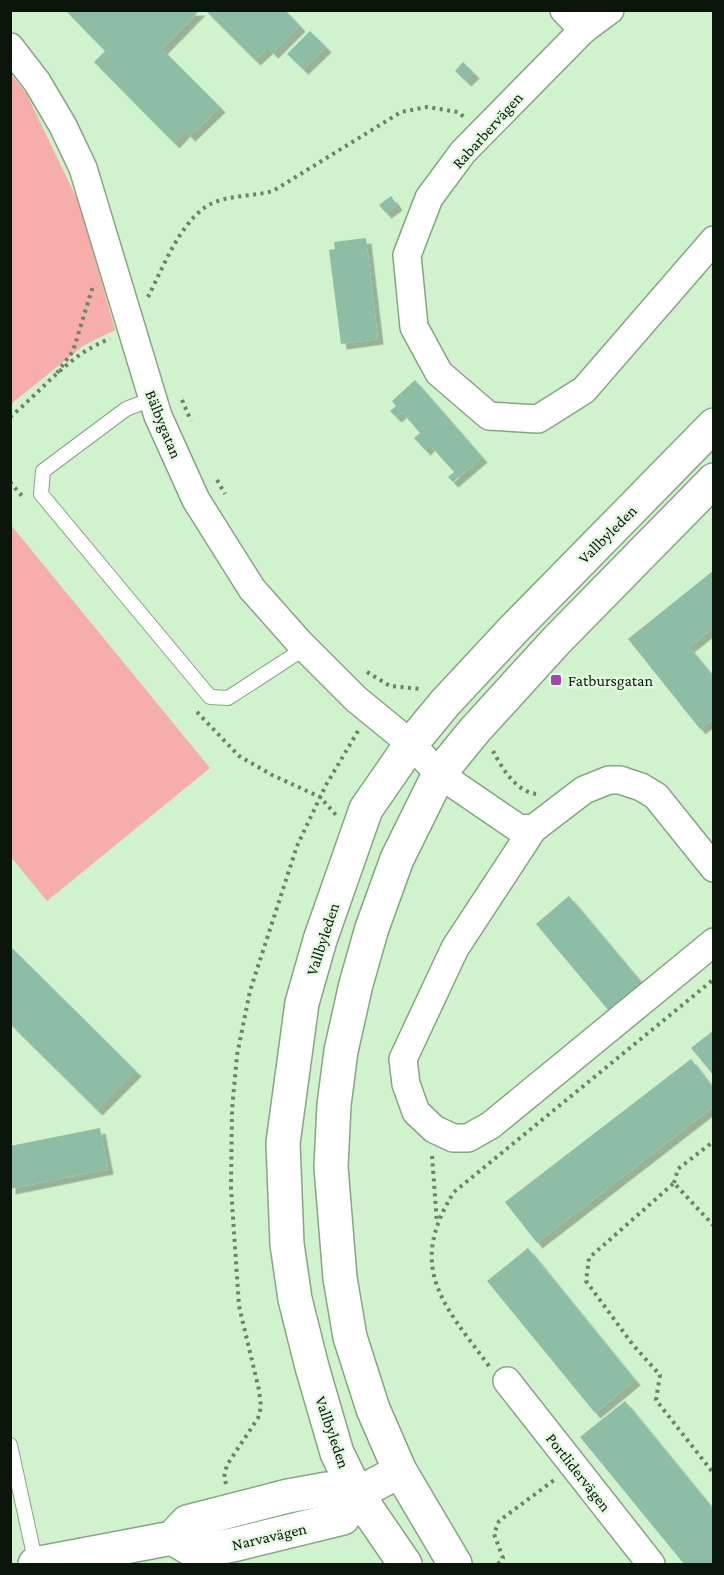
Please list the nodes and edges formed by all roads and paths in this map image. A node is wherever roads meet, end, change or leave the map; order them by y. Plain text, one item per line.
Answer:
1 (610, 10) edge
2 (573, 20) edge
3 (10, 47) edge
4 (482, 133) junction
5 (714, 240) edge
6 (143, 305) dead end
7 (133, 334) junction
8 (152, 399) junction
9 (181, 399) dead end
10 (10, 417) edge
11 (714, 425) edge
12 (194, 429) dead end
13 (216, 479) dead end
14 (714, 480) edge
15 (227, 499) dead end
16 (305, 648) junction
17 (361, 668) dead end
18 (390, 686) dead end
19 (474, 730) junction
20 (411, 744) junction
21 (439, 774) junction
22 (543, 792) dead end
23 (320, 797) dead end
24 (338, 818) dead end
25 (533, 830) junction
26 (714, 868) edge
27 (714, 942) edge
28 (714, 979) edge
29 (430, 1124) junction
30 (714, 1141) edge
31 (674, 1183) junction
32 (437, 1224) junction
33 (714, 1226) edge
34 (507, 1381) joint
35 (329, 1425) junction
36 (10, 1445) edge
37 (573, 1465) junction
38 (400, 1471) junction
39 (714, 1474) edge
40 (357, 1494) junction
41 (288, 1496) junction
42 (171, 1538) junction
43 (503, 1558) junction
44 (36, 1564) edge
45 (405, 1564) edge
46 (455, 1564) edge
47 (498, 1564) edge
48 (508, 1564) edge
49 (651, 1564) edge

1 - 2 street, Rabarbervägen
2 - 4 street, Rabarbervägen
3 - 7 street, Bälbygatan
4 - 5 street, Rabarbervägen
4 - 6 path
7 - 8 street, Bälbygatan
7 - 10 path
8 - 16 street, Bälbygatan
8 - 16 lane
9 - 12 path
11 - 20 main road, Vallbyleden
13 - 15 path
14 - 19 main road
16 - 20 street, Bälbygatan
17 - 18 path
19 - 21 main road
19 - 22 path
20 - 21 street
20 - 35 main road, Vallbyleden
21 - 25 street
21 - 38 main road
23 - 24 path
25 - 26 street
25 - 29 street
27 - 29 street
28 - 32 path
29 - 32 path
30 - 31 path
31 - 33 path
31 - 39 path
32 - 34 path
34 - 37 street, Portlidervägen
35 - 40 main road, Vallbyleden
35 - 41 main road, Narvavägen
36 - 44 lane
37 - 43 path
37 - 49 street, Portlidervägen
38 - 40 main road, Narvavägen
38 - 46 main road
40 - 41 main road, Narvavägen
40 - 42 main road, Narvavägen
40 - 45 main road, Vallbyleden
41 - 42 main road, Narvavägen
42 - 44 main road, Narvavägen
43 - 47 path
43 - 48 path

